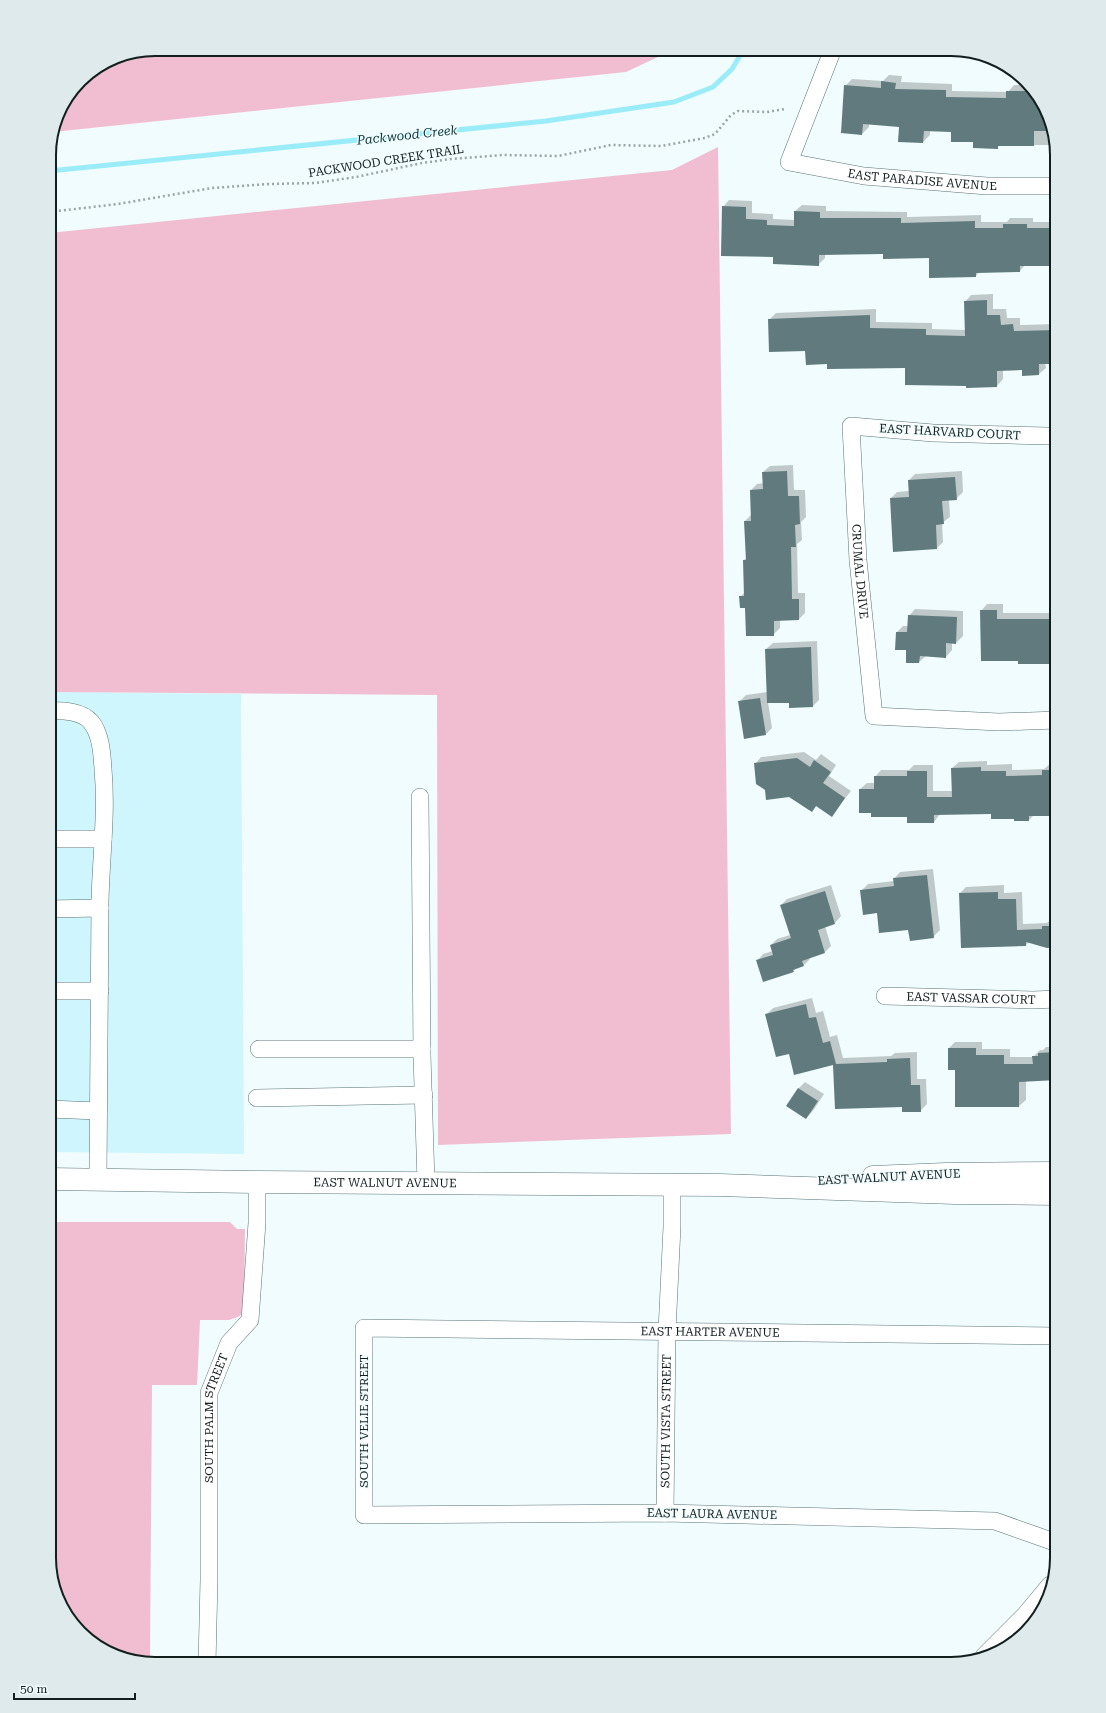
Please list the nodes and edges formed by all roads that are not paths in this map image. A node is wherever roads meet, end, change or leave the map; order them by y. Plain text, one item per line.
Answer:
1 (830, 56) edge
2 (1050, 186) edge
3 (851, 426) joint
4 (1048, 436) dead end
5 (56, 710) edge
6 (1050, 720) edge
7 (420, 796) dead end
8 (56, 839) edge
9 (103, 840) junction
10 (100, 908) junction
11 (56, 909) edge
12 (56, 991) edge
13 (100, 991) junction
14 (885, 996) dead end
15 (1050, 999) edge
16 (259, 1049) dead end
17 (422, 1049) junction
18 (424, 1096) junction
19 (257, 1098) dead end
20 (56, 1109) edge
21 (98, 1111) junction
22 (1050, 1172) edge
23 (56, 1179) edge
24 (98, 1179) junction
25 (257, 1182) junction
26 (426, 1182) junction
27 (672, 1185) junction
28 (720, 1185) junction
29 (1050, 1194) edge
30 (364, 1328) joint
31 (667, 1330) junction
32 (1050, 1336) edge
33 (665, 1513) junction
34 (364, 1515) joint
35 (1050, 1541) edge
36 (1043, 1593) edge
37 (996, 1646) edge
38 (207, 1657) edge

1 - 2 street, EAST PARADISE AVENUE
3 - 4 street, EAST HARVARD COURT
3 - 6 street, CRUMAL DRIVE
5 - 9 street
7 - 17 street
8 - 9 street
9 - 10 street
10 - 11 street
10 - 13 street
12 - 13 street
13 - 21 street
14 - 15 street, EAST VASSAR COURT
16 - 17 street
17 - 18 street
18 - 19 street
18 - 26 street
20 - 21 street
21 - 24 street
22 - 28 main road, EAST WALNUT AVENUE
23 - 24 main road, EAST WALNUT AVENUE
24 - 25 main road, EAST WALNUT AVENUE
25 - 26 main road, EAST WALNUT AVENUE
25 - 38 street, SOUTH PALM STREET
26 - 27 main road, EAST WALNUT AVENUE
27 - 28 main road, EAST WALNUT AVENUE
27 - 31 street, SOUTH VISTA STREET
28 - 29 main road, EAST WALNUT AVENUE
30 - 31 street, EAST HARTER AVENUE
30 - 34 street, SOUTH VELIE STREET
31 - 32 street, EAST HARTER AVENUE
31 - 33 street, SOUTH VISTA STREET
33 - 34 street, EAST LAURA AVENUE
33 - 35 street, EAST LAURA AVENUE
36 - 37 street

